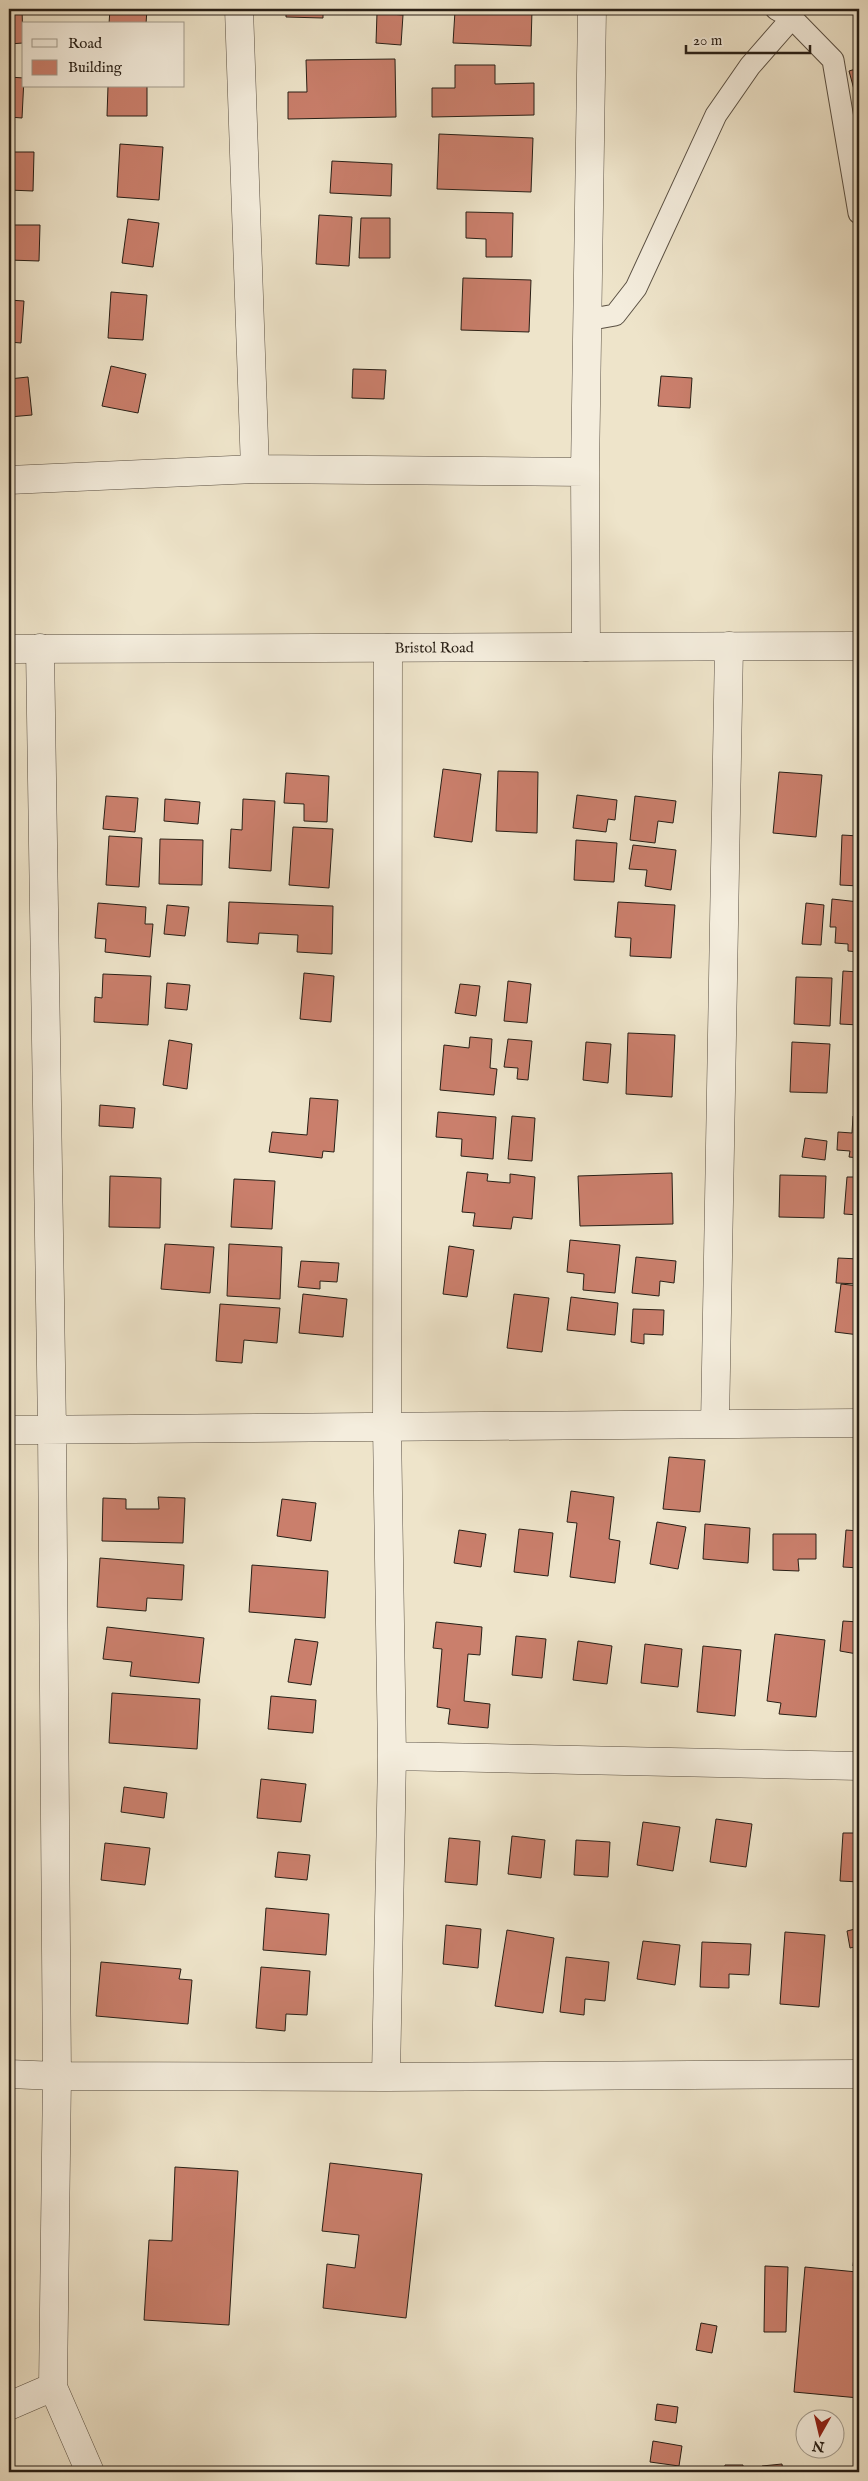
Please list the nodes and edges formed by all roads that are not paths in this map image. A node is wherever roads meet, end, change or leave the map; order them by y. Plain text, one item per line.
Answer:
1 (238, 9) edge
2 (592, 9) edge
3 (787, 12) edge
4 (859, 213) edge
5 (587, 320) junction
6 (255, 469) junction
7 (585, 472) junction
8 (9, 480) edge
9 (729, 646) junction
10 (859, 646) edge
11 (586, 647) junction
12 (9, 648) edge
13 (40, 648) junction
14 (388, 648) junction
15 (859, 1423) edge
16 (715, 1424) junction
17 (387, 1426) junction
18 (9, 1430) edge
19 (52, 1430) junction
20 (392, 1756) junction
21 (859, 1766) edge
22 (9, 2074) edge
23 (859, 2074) edge
24 (57, 2076) junction
25 (386, 2077) junction
26 (53, 2387) junction
27 (9, 2406) edge
28 (90, 2472) edge

1 - 6 street
2 - 5 street
3 - 4 lane
3 - 5 lane
5 - 7 street
6 - 7 street
6 - 8 street
7 - 11 street
9 - 10 street, Bristol Road
9 - 11 street, Bristol Road
9 - 16 street
11 - 14 street, Bristol Road
12 - 13 street, Bristol Road
13 - 14 street, Bristol Road
13 - 19 street
14 - 17 street
15 - 16 street
16 - 17 street
17 - 19 street
17 - 20 street
18 - 19 street
19 - 24 street
20 - 21 street
20 - 25 street
22 - 24 street
23 - 25 street
24 - 25 street
24 - 26 street
26 - 27 street
26 - 28 street

